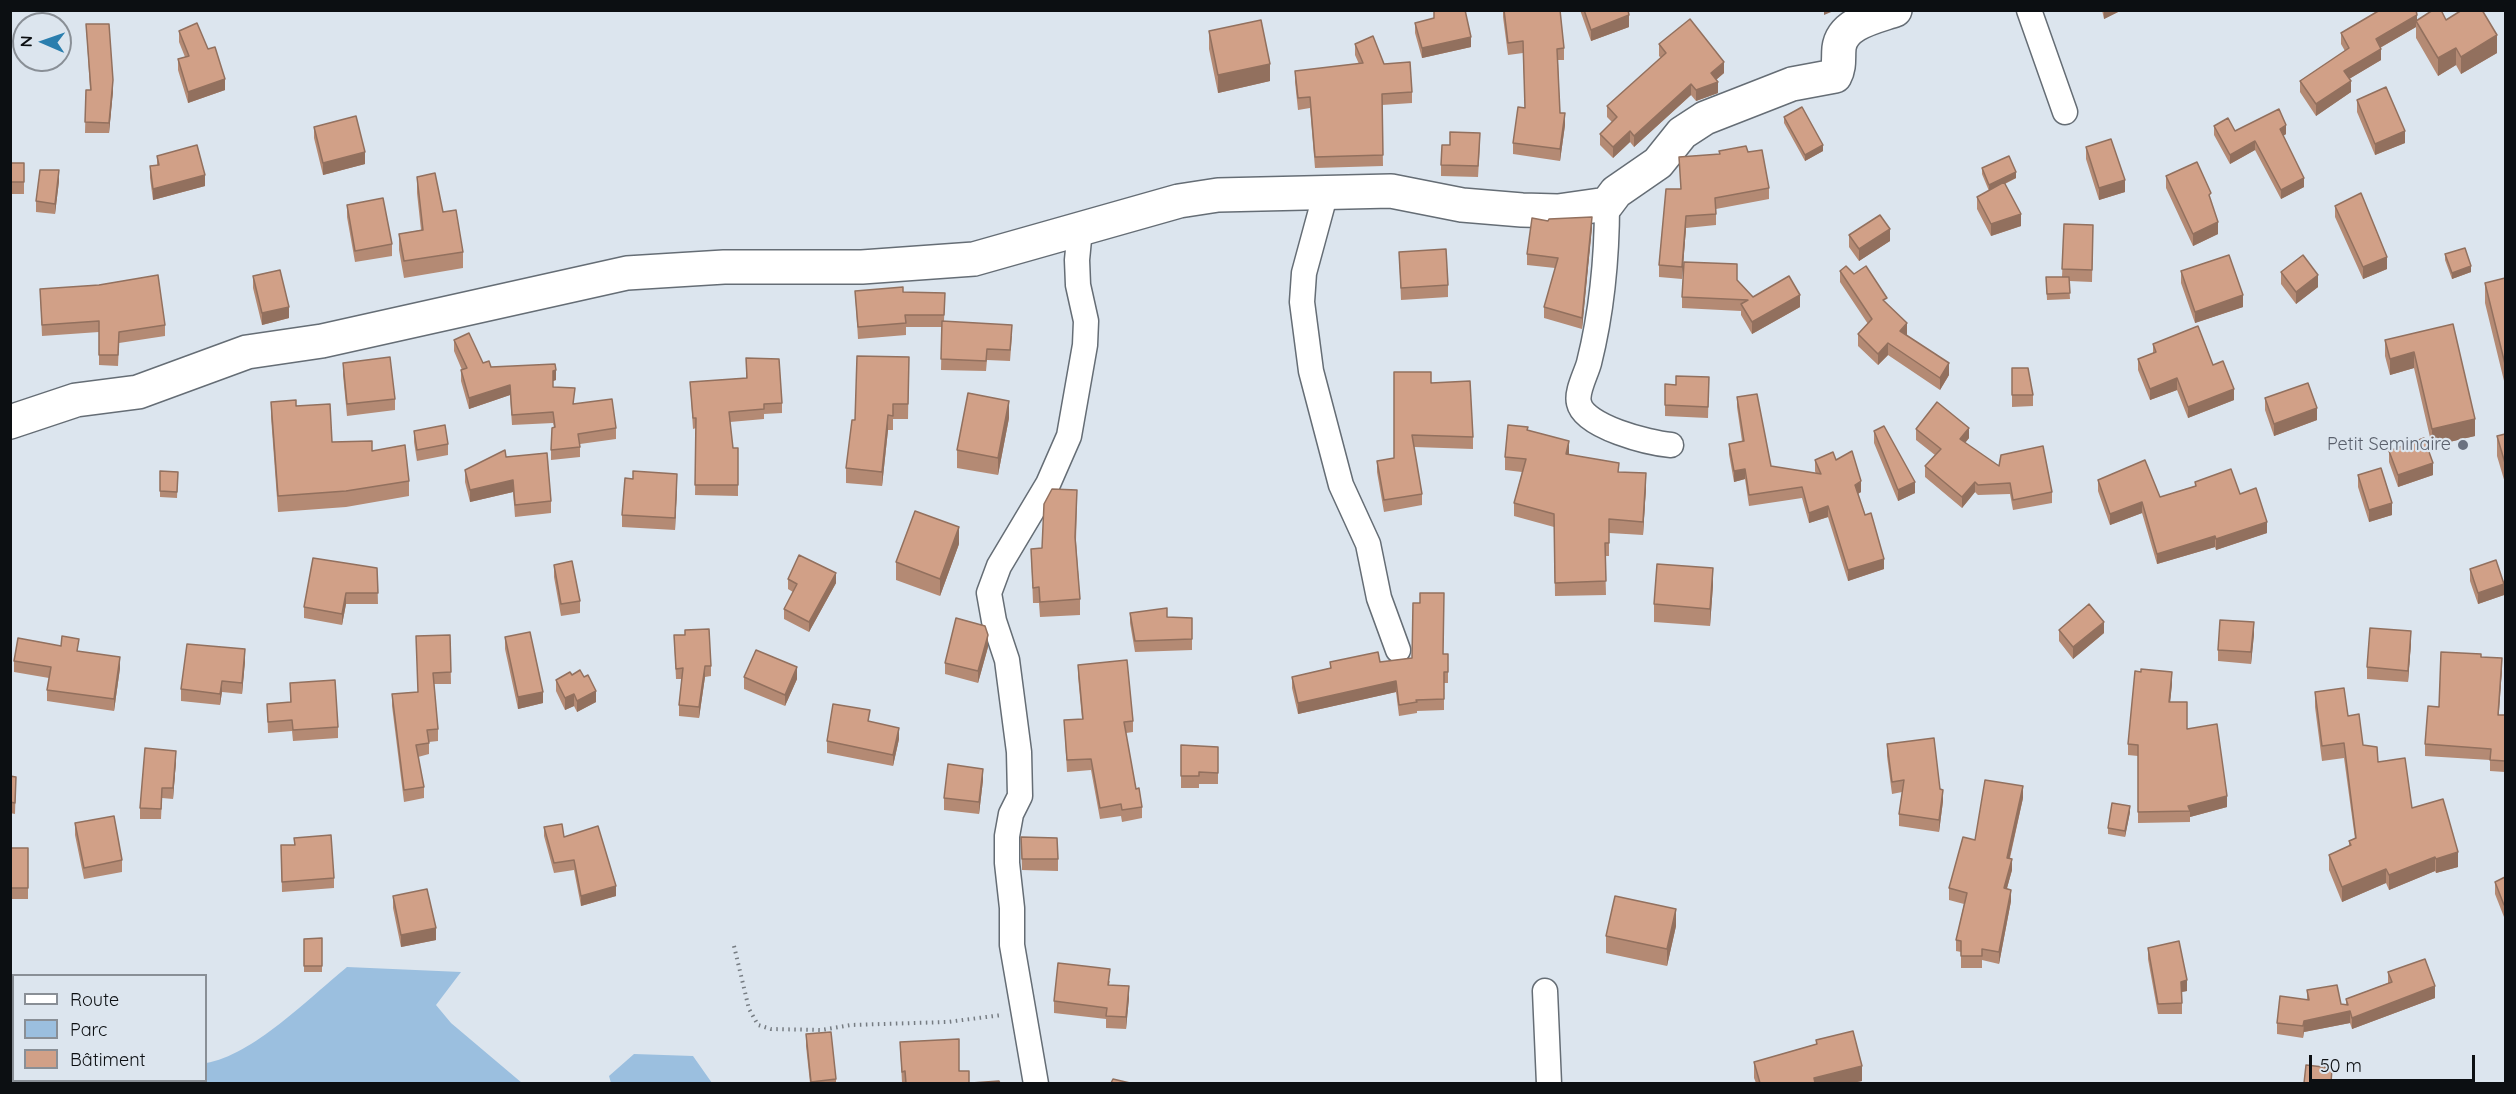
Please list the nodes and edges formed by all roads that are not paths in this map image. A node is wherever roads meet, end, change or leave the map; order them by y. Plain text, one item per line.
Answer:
1 (1895, 10) edge
2 (2029, 10) edge
3 (2065, 112) dead end
4 (1330, 191) junction
5 (1607, 204) junction
6 (1080, 229) junction
7 (10, 422) edge
8 (1671, 446) dead end
9 (1398, 650) dead end
10 (1545, 991) dead end
11 (1036, 1083) edge
12 (1549, 1083) edge

1 - 5 street
2 - 3 street
4 - 5 street
4 - 6 street
4 - 9 street
5 - 8 street
6 - 7 street
6 - 11 street
10 - 12 street

